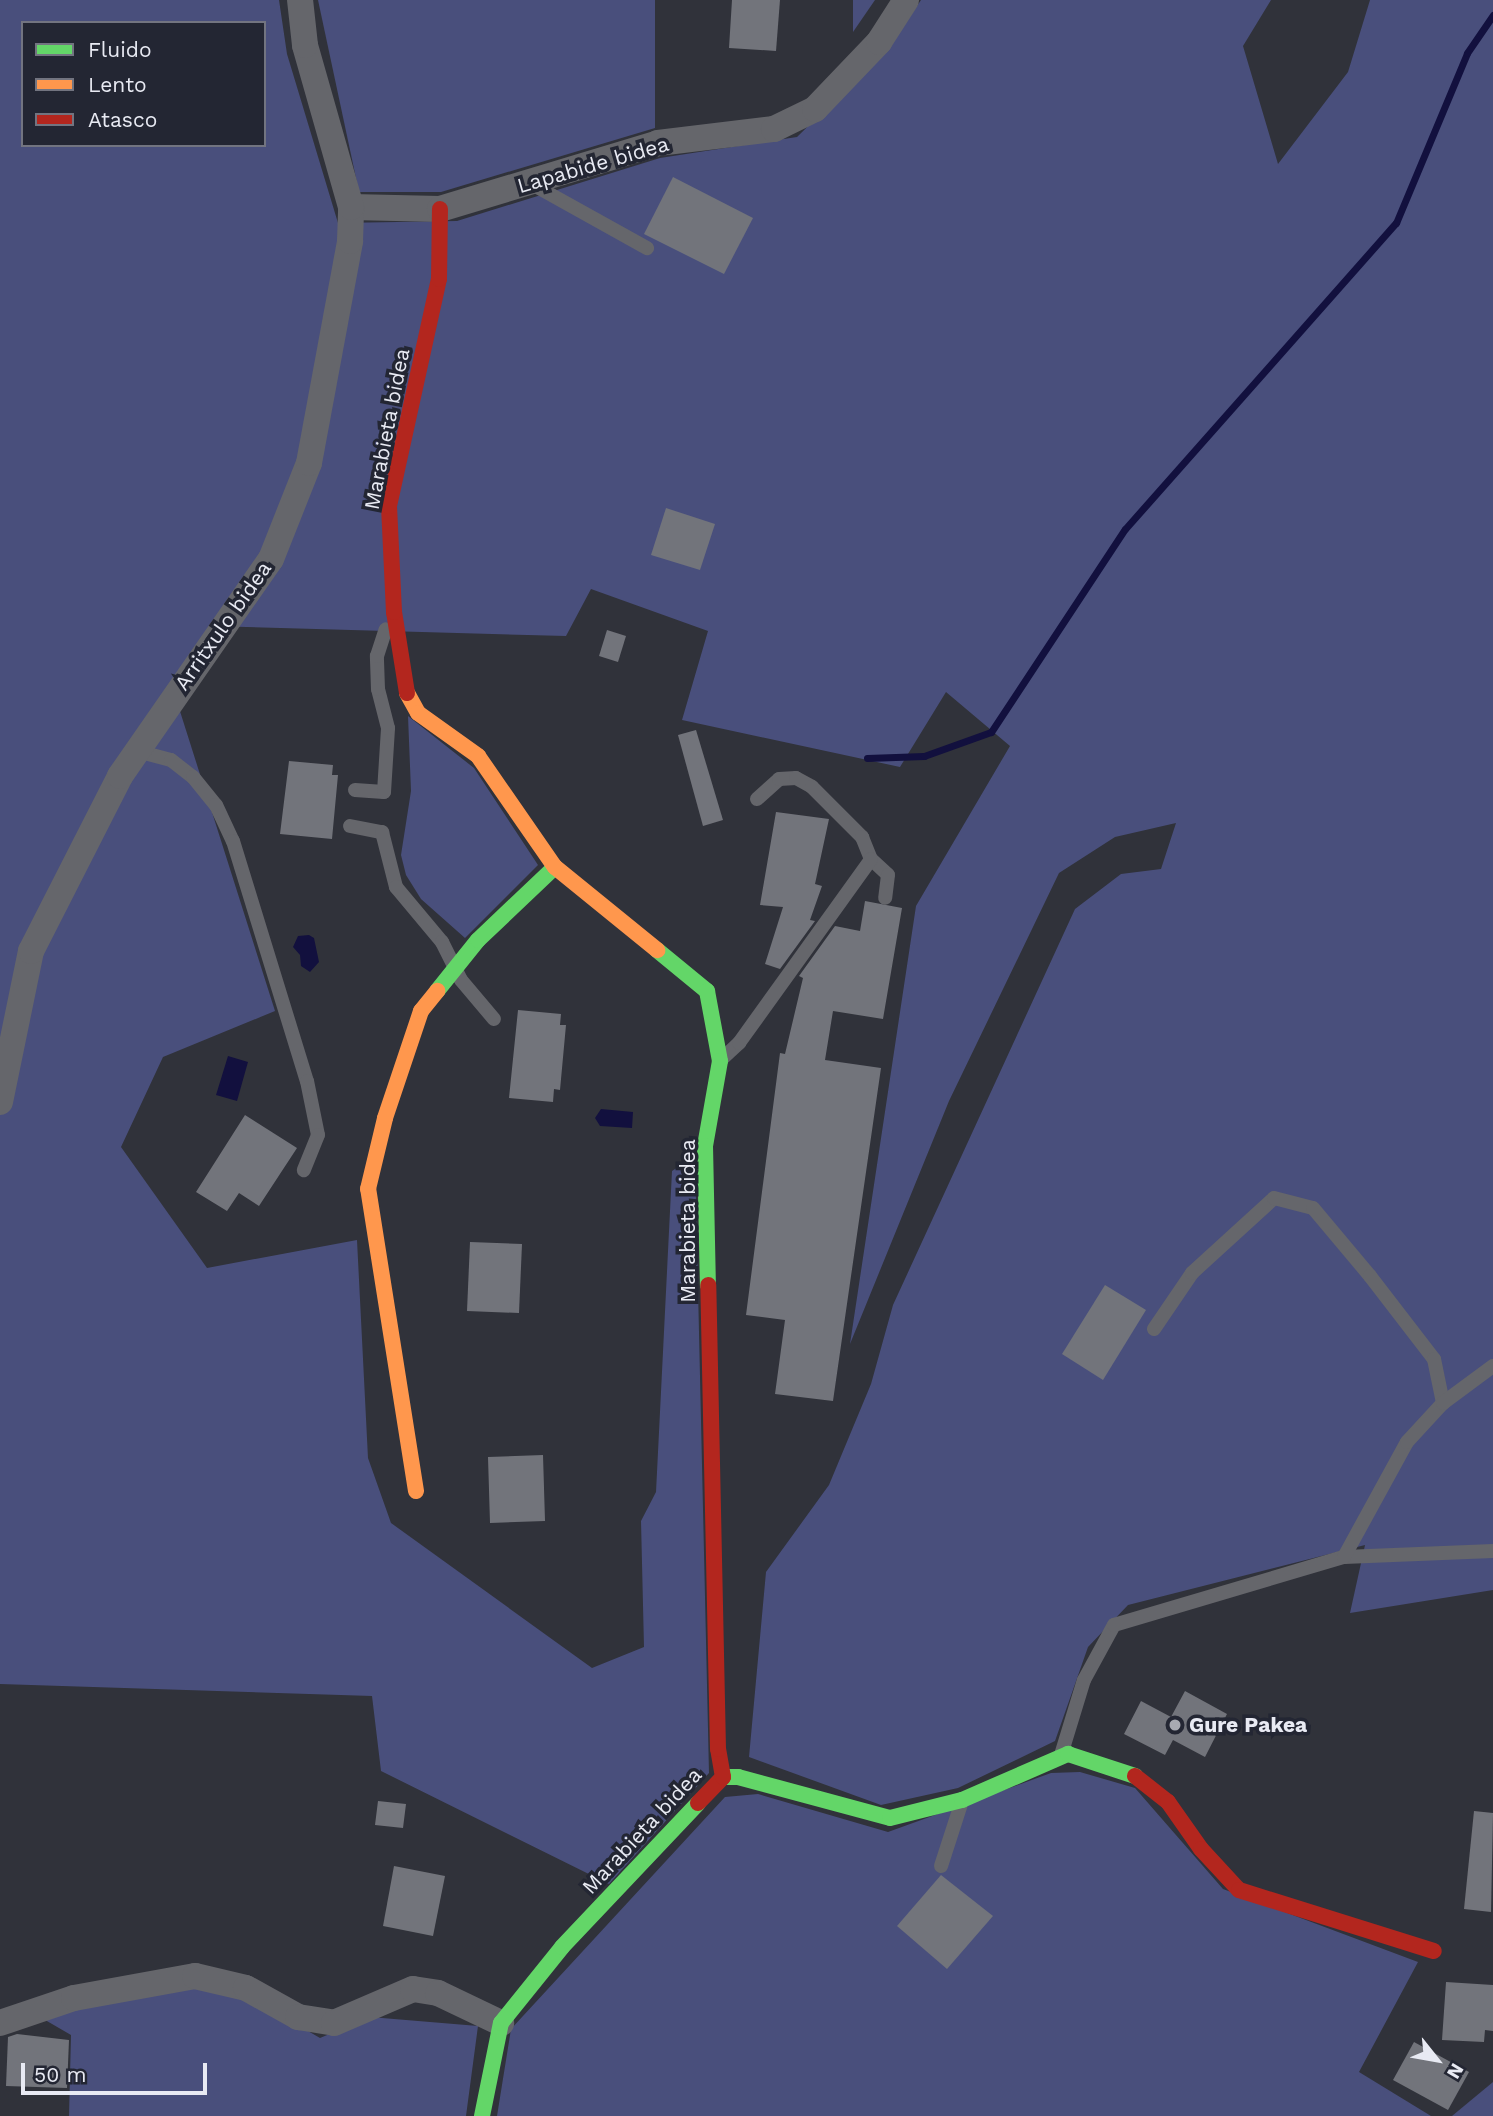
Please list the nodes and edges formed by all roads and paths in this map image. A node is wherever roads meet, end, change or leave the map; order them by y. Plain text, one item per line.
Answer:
1 (300, 0) edge
2 (906, 0) edge
3 (529, 183) junction
4 (351, 207) junction
5 (440, 209) junction
6 (647, 248) dead end
7 (394, 612) junction
8 (136, 751) junction
9 (355, 790) dead end
10 (758, 799) dead end
11 (350, 826) dead end
12 (871, 859) junction
13 (555, 867) junction
14 (886, 898) dead end
15 (454, 967) junction
16 (494, 1019) dead end
17 (720, 1061) junction
18 (0, 1102) edge
19 (304, 1170) dead end
20 (1154, 1329) dead end
21 (1493, 1366) edge
22 (1443, 1403) junction
23 (415, 1490) dead end
24 (1493, 1551) edge
25 (1343, 1557) junction
26 (1061, 1756) junction
27 (723, 1777) junction
28 (962, 1800) junction
29 (941, 1866) dead end
30 (1434, 1951) dead end
31 (0, 2023) edge
32 (500, 2023) junction
33 (482, 2116) edge

1 - 4 street, Arritxulo bidea
2 - 3 street, Lapabide bidea
3 - 5 street, Lapabide bidea
3 - 6 lane
4 - 5 street, Lapabide bidea
4 - 8 street, Arritxulo bidea
5 - 7 street, Marabieta bidea
7 - 9 lane
7 - 13 street, Marabieta bidea
8 - 18 street, Arritxulo bidea
8 - 19 lane
10 - 12 lane
11 - 15 lane
12 - 14 lane
12 - 17 lane
13 - 15 street
13 - 17 street, Marabieta bidea
15 - 16 lane
15 - 23 street
17 - 27 street, Marabieta bidea
20 - 22 lane
21 - 22 lane
22 - 25 lane
24 - 25 lane
25 - 26 lane
26 - 28 street
26 - 30 street
27 - 28 street
27 - 32 street, Marabieta bidea
28 - 29 lane
31 - 32 street
32 - 33 street, Marabieta bidea

